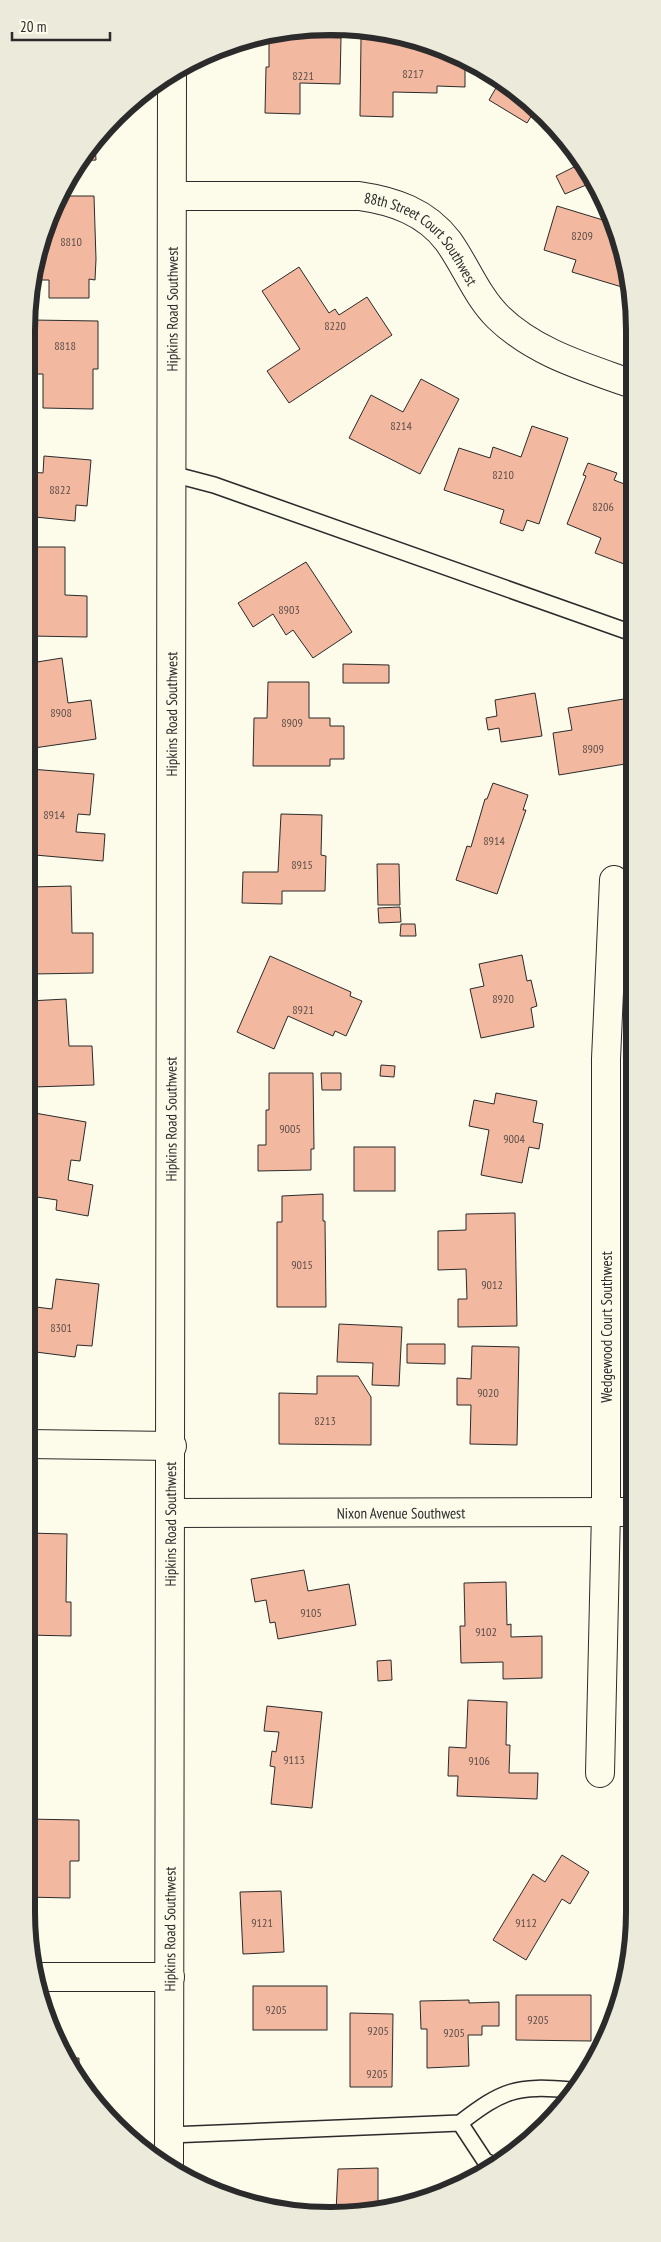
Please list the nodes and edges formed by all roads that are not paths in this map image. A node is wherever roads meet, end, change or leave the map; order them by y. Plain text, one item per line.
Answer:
1 (172, 81) edge
2 (172, 196) junction
3 (626, 382) edge
4 (172, 474) junction
5 (626, 631) edge
6 (614, 880) dead end
7 (35, 1444) edge
8 (172, 1446) junction
9 (171, 1512) junction
10 (618, 1512) edge
11 (600, 1773) dead end
12 (43, 1977) edge
13 (170, 1977) junction
14 (566, 2090) edge
15 (460, 2123) junction
16 (170, 2135) junction
17 (170, 2159) edge
18 (487, 2162) edge

1 - 2 street, Hipkins Road Southwest
2 - 3 street, 88th Street Court Southwest
2 - 4 street, Hipkins Road Southwest
4 - 5 lane
4 - 8 street, Hipkins Road Southwest
6 - 10 street, Wedgewood Court Southwest
7 - 8 street
8 - 9 street, Hipkins Road Southwest
9 - 10 street, Nixon Avenue Southwest
9 - 13 street, Hipkins Road Southwest
10 - 11 street, Wedgewood Court Southwest
12 - 13 street
13 - 16 street, Hipkins Road Southwest
14 - 15 lane
15 - 16 lane
15 - 18 lane
16 - 17 street, Hipkins Road Southwest

